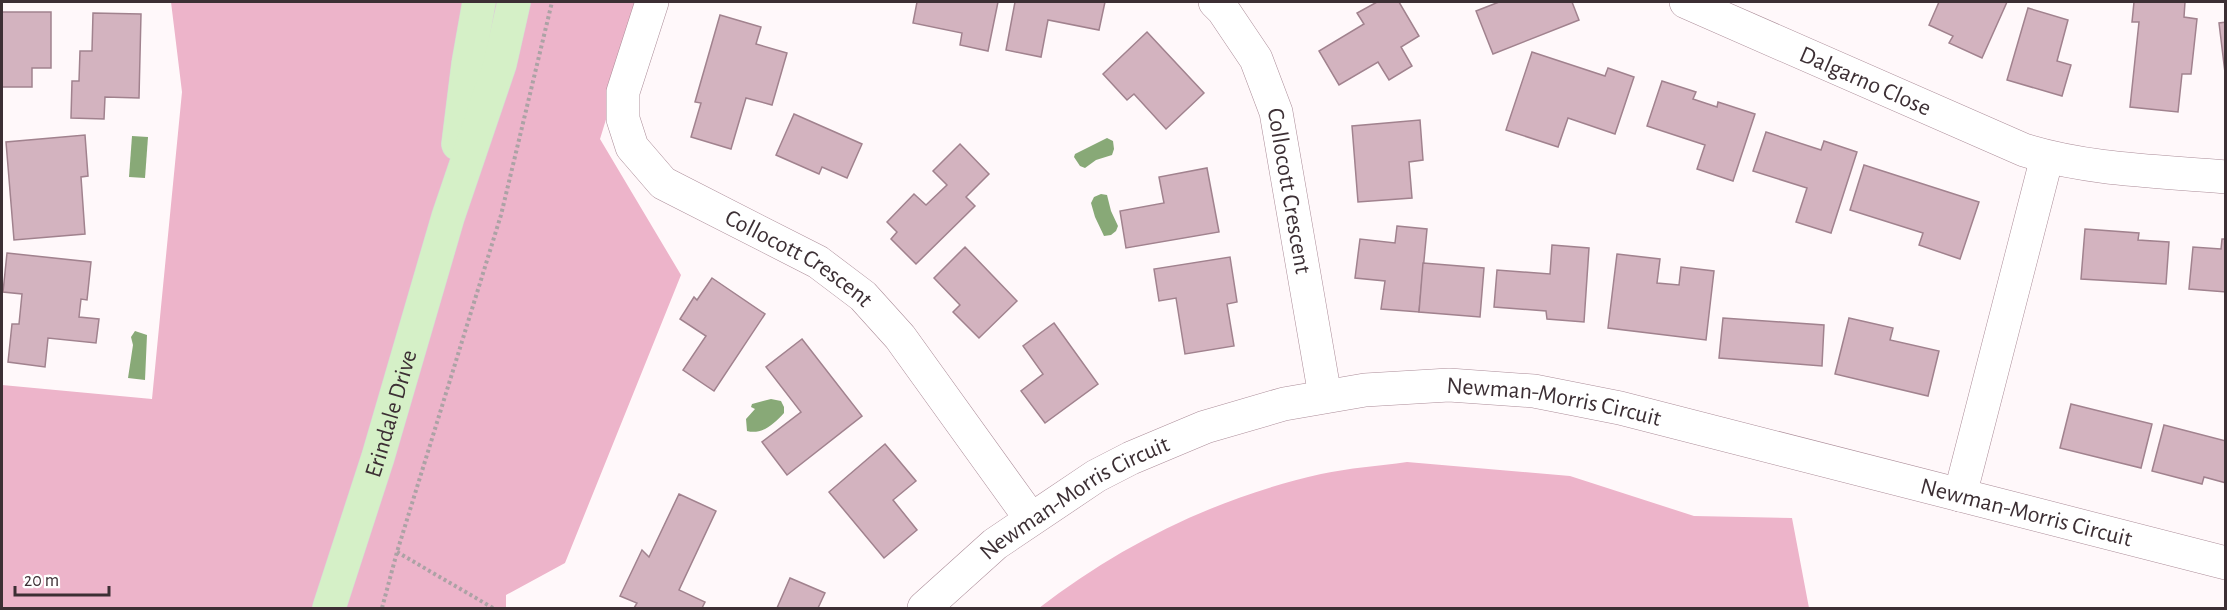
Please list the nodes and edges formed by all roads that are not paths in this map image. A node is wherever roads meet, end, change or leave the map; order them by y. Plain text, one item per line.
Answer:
1 (479, 2) edge
2 (514, 2) edge
3 (652, 2) edge
4 (1215, 2) edge
5 (1686, 2) edge
6 (2047, 157) junction
7 (2226, 177) edge
8 (448, 217) junction
9 (1325, 396) junction
10 (1960, 495) junction
11 (1031, 519) junction
12 (2226, 563) edge
13 (329, 609) edge
14 (924, 609) edge

1 - 8 main road, Erindale Drive
2 - 8 main road, Erindale Drive
3 - 11 street, Collocott Crescent
4 - 9 street, Collocott Crescent
5 - 6 street, Dalgarno Close
6 - 7 street, Dalgarno Close
6 - 10 street
8 - 13 main road, Erindale Drive
9 - 10 street, Newman-Morris Circuit
9 - 11 street, Newman-Morris Circuit
10 - 12 street, Newman-Morris Circuit
11 - 14 street, Newman-Morris Circuit

